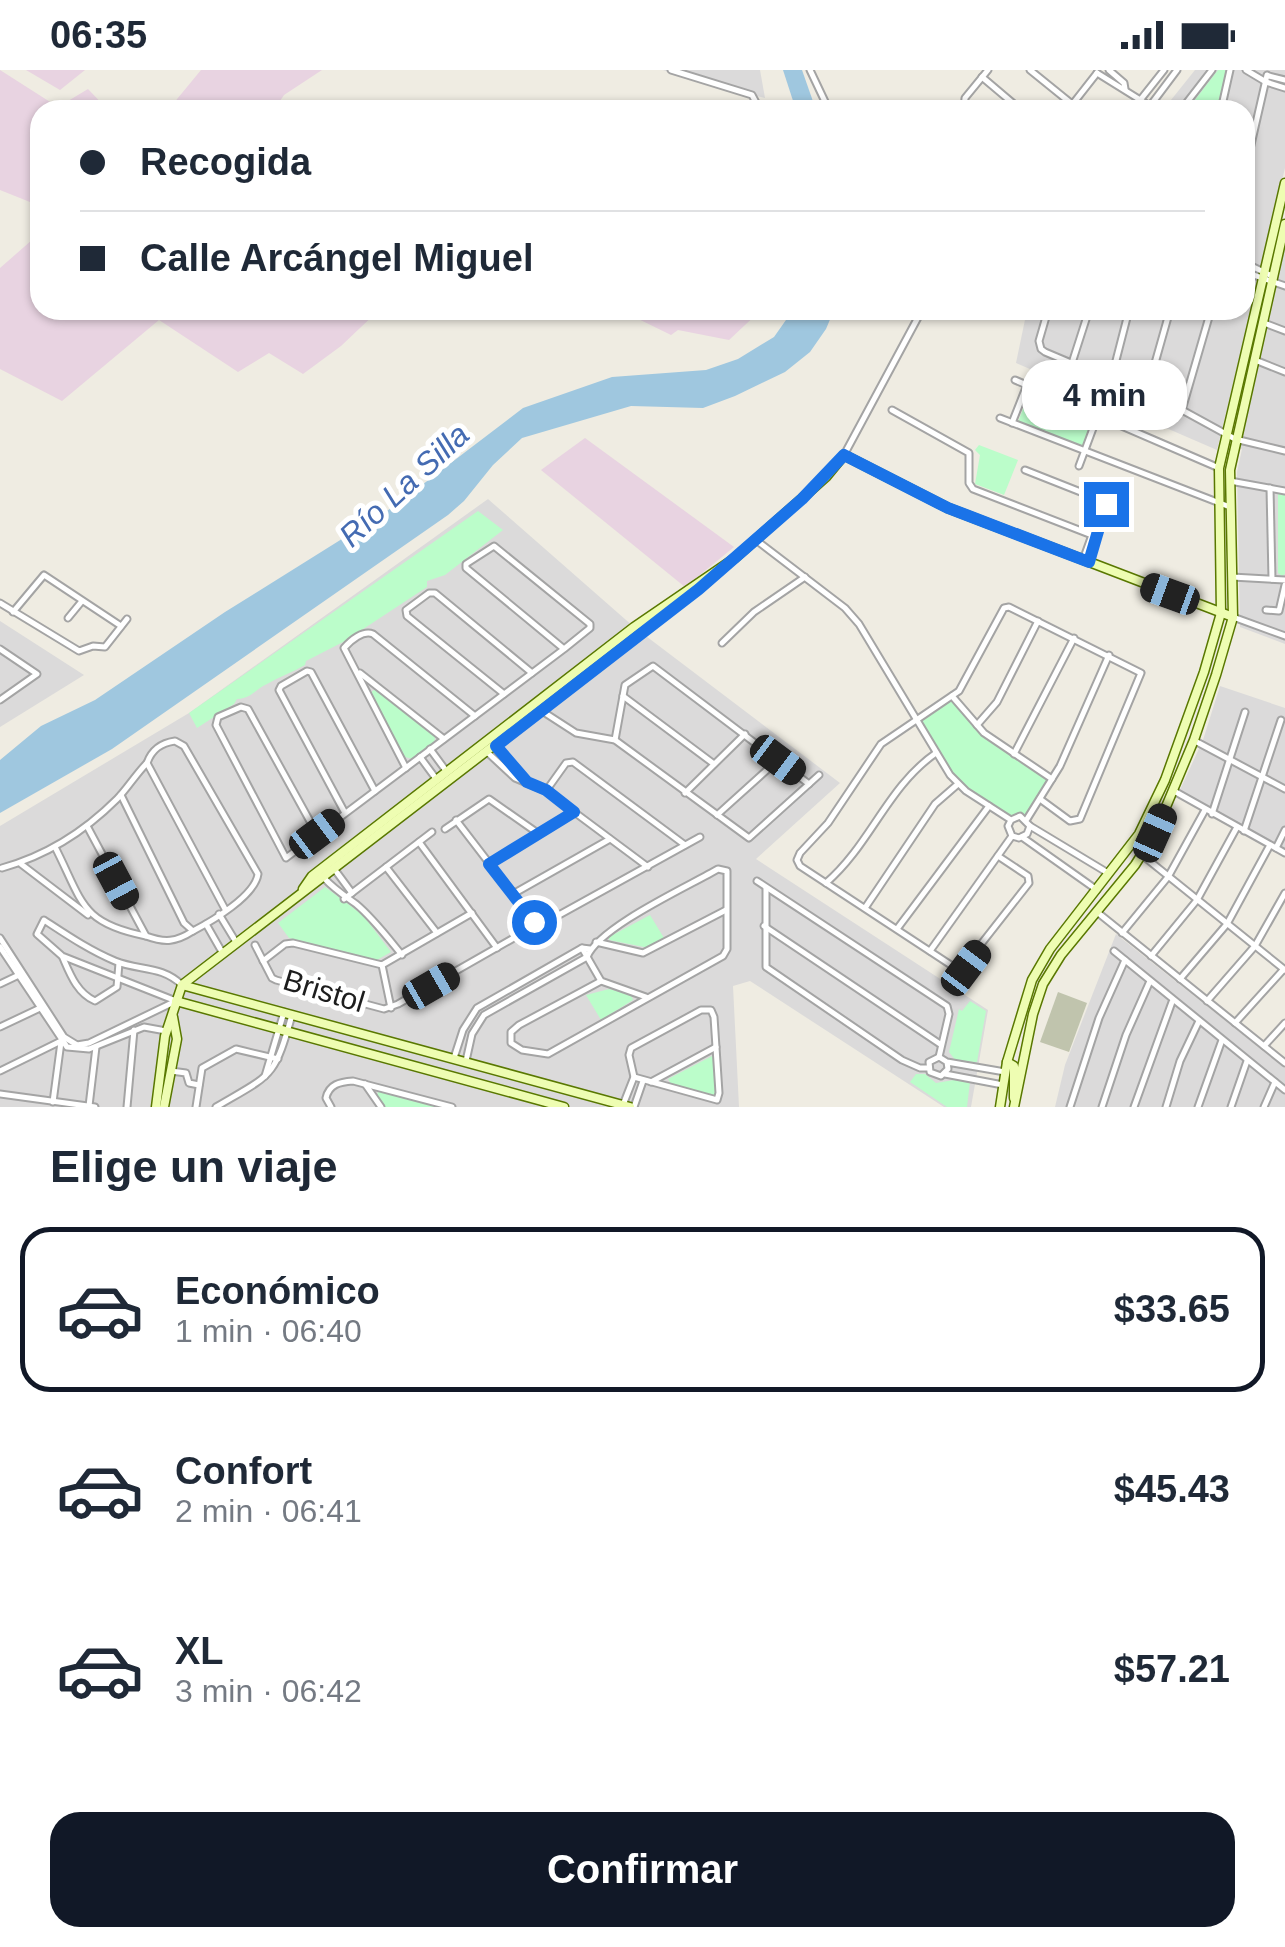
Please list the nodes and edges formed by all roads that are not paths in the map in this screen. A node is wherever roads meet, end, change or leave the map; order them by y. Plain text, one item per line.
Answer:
1 (671, 70) edge
2 (810, 70) edge
3 (988, 70) edge
4 (1030, 70) edge
5 (1108, 70) edge
6 (1164, 70) edge
7 (1178, 70) edge
8 (1212, 70) edge
9 (1230, 70) edge
10 (1246, 70) edge
11 (1098, 71) edge
12 (982, 77) junction
13 (1265, 78) junction
14 (1285, 80) edge
15 (1285, 88) edge
16 (1125, 89) junction
17 (755, 100) edge
18 (824, 100) edge
19 (965, 100) edge
20 (1009, 100) edge
21 (1062, 100) edge
22 (1075, 100) edge
23 (1141, 100) joint
24 (1154, 100) edge
25 (1188, 100) edge
26 (1223, 100) edge
27 (1255, 124) edge
28 (1285, 182) edge
29 (1285, 224) edge
30 (1283, 246) edge
31 (1273, 280) edge
32 (1256, 307) junction
33 (1267, 310) junction
34 (1255, 311) edge
35 (917, 320) edge
36 (1045, 320) edge
37 (1086, 320) edge
38 (1126, 320) edge
39 (1167, 320) edge
40 (1208, 320) edge
41 (1253, 320) edge
42 (1264, 322) junction
43 (1285, 330) edge
44 (1255, 359) junction
45 (1072, 363) junction
46 (1285, 372) edge
47 (1015, 380) dead end
48 (1111, 380) junction
49 (1027, 385) junction
50 (1146, 395) junction
51 (892, 410) dead end
52 (1182, 410) junction
53 (1099, 416) junction
54 (1000, 418) dead end
55 (1012, 422) junction
56 (1225, 433) junction
57 (1235, 439) junction
58 (1085, 452) junction
59 (1285, 452) edge
60 (844, 455) junction
61 (1079, 466) dead end
62 (1219, 468) junction
63 (1025, 470) dead end
64 (1230, 481) junction
65 (1270, 488) junction
66 (1285, 491) edge
67 (1218, 503) junction
68 (1230, 507) junction
69 (1095, 536) junction
70 (756, 540) junction
71 (1086, 562) junction
72 (714, 574) junction
73 (805, 577) junction
74 (1232, 577) junction
75 (1272, 579) junction
76 (1285, 582) edge
77 (82, 601) junction
78 (0, 604) edge
79 (1266, 610) dead end
80 (13, 612) junction
81 (1221, 613) junction
82 (1232, 617) junction
83 (68, 618) dead end
84 (127, 619) dead end
85 (1038, 621) junction
86 (122, 626) junction
87 (1285, 636) edge
88 (1074, 638) junction
89 (722, 643) dead end
90 (564, 649) junction
91 (1, 651) edge
92 (1109, 655) junction
93 (356, 670) junction
94 (1204, 672) junction
95 (532, 673) junction
96 (1216, 675) junction
97 (504, 694) junction
98 (622, 696) junction
99 (952, 696) junction
100 (0, 700) edge
101 (542, 711) junction
102 (1245, 712) dead end
103 (474, 716) junction
104 (917, 720) junction
105 (1281, 720) dead end
106 (977, 725) junction
107 (745, 734) junction
108 (444, 739) junction
109 (615, 740) junction
110 (1194, 740) junction
111 (496, 746) junction
112 (430, 749) junction
113 (486, 752) junction
114 (936, 753) junction
115 (1014, 754) junction
116 (420, 757) junction
117 (778, 760) junction
118 (1231, 760) junction
119 (147, 763) junction
120 (714, 764) junction
121 (406, 768) junction
122 (449, 775) junction
123 (819, 775) dead end
124 (1263, 776) junction
125 (1052, 779) junction
126 (440, 782) junction
127 (527, 782) junction
128 (810, 784) junction
129 (958, 784) junction
130 (1285, 789) edge
131 (375, 790) junction
132 (546, 790) junction
133 (1173, 791) junction
134 (685, 793) junction
135 (121, 795) junction
136 (1040, 798) junction
137 (989, 806) junction
138 (574, 812) junction
139 (1209, 812) junction
140 (345, 813) junction
141 (716, 816) junction
142 (1149, 816) junction
143 (456, 820) junction
144 (1011, 820) junction
145 (1028, 822) junction
146 (87, 826) junction
147 (445, 829) dead end
148 (1240, 829) junction
149 (1285, 830) edge
150 (432, 832) dead end
151 (1155, 833) junction
152 (317, 834) junction
153 (539, 834) junction
154 (1012, 836) junction
155 (700, 837) dead end
156 (1022, 837) junction
157 (610, 839) junction
158 (419, 842) junction
159 (1059, 844) junction
160 (686, 845) junction
161 (1273, 846) junction
162 (56, 847) junction
163 (1285, 853) edge
164 (1142, 855) junction
165 (998, 856) junction
166 (1050, 856) junction
167 (20, 863) junction
168 (489, 864) junction
169 (386, 867) junction
170 (648, 867) junction
171 (2, 868) edge
172 (334, 870) junction
173 (1111, 874) junction
174 (1168, 877) junction
175 (324, 878) junction
176 (757, 881) dead end
177 (826, 883) junction
178 (766, 888) junction
179 (303, 889) junction
180 (1098, 891) junction
181 (352, 892) junction
182 (1285, 893) edge
183 (513, 894) junction
184 (344, 899) junction
185 (1197, 900) junction
186 (353, 901) junction
187 (865, 908) junction
188 (226, 909) junction
189 (728, 909) junction
190 (1097, 912) junction
191 (472, 913) junction
192 (219, 914) junction
193 (90, 916) junction
194 (206, 924) junction
195 (1226, 924) junction
196 (764, 926) junction
197 (538, 927) junction
198 (897, 929) junction
199 (193, 931) junction
200 (1122, 932) junction
201 (437, 934) junction
202 (146, 936) junction
203 (521, 936) dead end
204 (512, 939) dead end
205 (0, 941) edge
206 (236, 942) junction
207 (596, 942) junction
208 (255, 945) dead end
209 (1255, 946) junction
210 (496, 948) junction
211 (1114, 950) dead end
212 (222, 952) junction
213 (930, 952) junction
214 (588, 953) junction
215 (402, 955) junction
216 (62, 956) junction
217 (1151, 956) junction
218 (263, 960) junction
219 (1125, 960) junction
220 (119, 963) junction
221 (382, 965) junction
222 (1285, 969) edge
223 (21, 974) junction
224 (119, 978) junction
225 (1180, 979) junction
226 (1150, 980) junction
227 (601, 981) junction
228 (0, 984) edge
229 (182, 985) junction
230 (646, 996) junction
231 (492, 998) junction
232 (1173, 1000) junction
233 (1207, 1001) junction
234 (176, 1002) junction
235 (496, 1006) junction
236 (42, 1007) junction
237 (391, 1008) junction
238 (288, 1013) junction
239 (174, 1017) junction
240 (1199, 1022) junction
241 (1235, 1023) junction
242 (1285, 1023) edge
243 (133, 1026) junction
244 (0, 1028) edge
245 (166, 1031) junction
246 (283, 1031) junction
247 (63, 1040) junction
248 (1222, 1040) junction
249 (96, 1043) junction
250 (942, 1045) junction
251 (1264, 1046) junction
252 (716, 1047) junction
253 (422, 1050) junction
254 (939, 1057) junction
255 (274, 1058) junction
256 (454, 1058) junction
257 (466, 1061) junction
258 (1247, 1061) junction
259 (947, 1062) junction
260 (1285, 1064) edge
261 (1006, 1066) junction
262 (417, 1068) junction
263 (928, 1068) junction
264 (986, 1070) junction
265 (0, 1071) edge
266 (171, 1071) junction
267 (945, 1074) junction
268 (634, 1078) junction
269 (364, 1082) junction
270 (646, 1082) junction
271 (984, 1082) junction
272 (1275, 1082) junction
273 (199, 1085) junction
274 (1003, 1085) junction
275 (1285, 1090) edge
276 (0, 1094) edge
277 (53, 1102) junction
278 (1015, 1105) edge
279 (92, 1106) edge
280 (629, 1106) edge
281 (126, 1107) edge
282 (156, 1107) edge
283 (164, 1107) edge
284 (196, 1107) edge
285 (216, 1107) edge
286 (332, 1107) edge
287 (381, 1107) edge
288 (452, 1107) edge
289 (564, 1107) edge
290 (1000, 1107) edge
291 (1070, 1107) edge
292 (1102, 1107) edge
293 (1134, 1107) edge
294 (1166, 1107) edge
295 (1198, 1107) edge
296 (1231, 1107) edge
297 (1264, 1107) edge

1 - 17 street
2 - 18 street
3 - 12 street
4 - 21 street
5 - 16 street
6 - 23 street
7 - 24 street
8 - 25 street
9 - 26 street
10 - 13 street
11 - 16 street
11 - 22 street
12 - 19 street
12 - 20 street
13 - 14 street
13 - 15 street
13 - 27 street
16 - 23 street
28 - 31 street
29 - 30 street
30 - 31 street
31 - 32 street
31 - 33 street
32 - 33 street
32 - 34 street
33 - 42 street
35 - 60 street
36 - 45 street
37 - 45 street
38 - 48 street
39 - 50 street
40 - 52 street
41 - 56 street
42 - 43 street
42 - 44 street
44 - 46 street
44 - 57 street
45 - 48 street
47 - 49 street
48 - 50 street
48 - 53 street
49 - 53 street
49 - 55 street
50 - 52 street
51 - 69 street
52 - 56 street
53 - 58 street
53 - 62 street
54 - 55 street
55 - 58 street
56 - 57 street
56 - 62 street
57 - 59 street
57 - 64 street
58 - 61 street
58 - 67 street
60 - 70 street
60 - 71 street
62 - 67 street
63 - 69 street
64 - 65 street
64 - 68 street
65 - 66 street
65 - 75 street
67 - 68 street
67 - 81 street
68 - 74 street
69 - 71 street
70 - 72 street
70 - 73 street
71 - 81 street
72 - 101 street
72 - 122 street
73 - 89 street
73 - 104 street
74 - 75 street
74 - 82 street
75 - 76 street
76 - 79 street
77 - 80 street
77 - 83 street
77 - 86 street
78 - 80 street
80 - 86 street
81 - 82 street
81 - 94 street
82 - 87 street
82 - 96 street
84 - 86 street
85 - 88 street
85 - 99 street
85 - 106 street
88 - 92 street
88 - 115 street
90 - 90 street
90 - 95 street
91 - 100 street
92 - 125 street
92 - 136 street
93 - 103 street
93 - 108 street
93 - 121 street
94 - 96 street
94 - 142 street
95 - 97 street
95 - 97 street
96 - 110 street
97 - 103 street
98 - 107 street
98 - 109 street
98 - 120 street
99 - 104 street
99 - 106 street
101 - 109 street
101 - 111 street
102 - 118 street
103 - 108 street
104 - 114 street
104 - 177 street
105 - 124 street
106 - 115 street
107 - 117 street
107 - 120 street
108 - 112 street
109 - 134 street
110 - 118 street
110 - 133 street
111 - 113 street
111 - 127 street
112 - 116 street
112 - 122 street
113 - 122 street
113 - 127 street
114 - 129 street
114 - 177 street
115 - 125 street
116 - 121 street
116 - 126 street
117 - 128 street
117 - 141 street
118 - 124 street
118 - 139 street
119 - 135 street
119 - 188 street
119 - 188 street
120 - 134 street
121 - 131 street
122 - 126 street
123 - 128 street
124 - 130 street
124 - 148 street
125 - 136 street
126 - 172 street
126 - 179 street
127 - 132 street
128 - 141 street
129 - 137 street
129 - 187 street
131 - 140 street
131 - 140 street
132 - 138 street
132 - 160 street
133 - 139 street
133 - 151 street
134 - 141 street
135 - 146 street
135 - 199 street
136 - 145 street
137 - 144 street
137 - 198 street
138 - 153 street
138 - 157 street
139 - 148 street
139 - 174 street
140 - 152 street
142 - 151 street
142 - 173 street
143 - 147 street
143 - 153 street
143 - 168 street
144 - 145 street
144 - 154 street
145 - 156 street
145 - 159 street
146 - 162 street
146 - 202 street
148 - 161 street
148 - 185 street
149 - 161 street
150 - 158 street
151 - 164 street
152 - 152 street
153 - 168 street
154 - 156 street
154 - 165 street
155 - 160 street
156 - 166 street
157 - 170 street
157 - 183 street
158 - 169 street
158 - 191 street
159 - 166 street
159 - 173 street
160 - 170 street
161 - 163 street
161 - 195 street
162 - 167 street
162 - 193 street
164 - 174 street
164 - 190 street
165 - 213 street
165 - 213 street
166 - 180 street
167 - 171 street
167 - 193 street
168 - 183 street
169 - 181 street
169 - 201 street
170 - 197 street
172 - 175 street
172 - 181 street
173 - 180 street
174 - 185 street
174 - 200 street
175 - 179 street
175 - 184 street
176 - 178 street
177 - 187 street
178 - 196 street
178 - 250 street
179 - 206 street
180 - 261 street
181 - 184 street
181 - 186 street
182 - 209 street
183 - 197 street
184 - 186 street
185 - 195 street
185 - 217 street
186 - 215 street
187 - 198 street
188 - 192 street
189 - 207 street
189 - 207 street
189 - 230 street
190 - 200 street
190 - 278 street
191 - 201 street
191 - 210 street
192 - 194 street
192 - 206 street
193 - 202 street
194 - 199 street
194 - 212 street
195 - 209 street
195 - 225 street
196 - 250 street
196 - 263 street
197 - 203 street
198 - 213 street
199 - 202 street
200 - 217 street
201 - 215 street
204 - 210 street, Bristol
205 - 223 street
206 - 212 street
207 - 214 street
208 - 218 street, Bristol
209 - 222 street
209 - 233 street
210 - 237 street, Bristol
211 - 219 street
212 - 229 street
214 - 227 street
214 - 231 street
214 - 235 street
215 - 221 street
216 - 220 street
216 - 224 street
216 - 224 street
217 - 225 street
218 - 221 street
218 - 237 street, Bristol
219 - 226 street
219 - 291 street
220 - 224 street
220 - 229 street
221 - 237 street
222 - 241 street
223 - 228 street
223 - 236 street
224 - 234 street
225 - 233 street
226 - 232 street
226 - 292 street
227 - 230 street
227 - 230 street
229 - 234 street
229 - 238 street
231 - 235 street
231 - 256 street
232 - 240 street
232 - 293 street
233 - 241 street
234 - 239 street
234 - 243 street
234 - 246 street
235 - 257 street
236 - 244 street
236 - 247 street
238 - 246 street
238 - 253 street
239 - 245 street
239 - 266 street
240 - 248 street
240 - 294 street
241 - 251 street
242 - 251 street
243 - 245 street
243 - 249 street
243 - 281 street
245 - 282 street
246 - 255 street
246 - 262 street
247 - 249 street
247 - 265 street
247 - 277 street
248 - 258 street
248 - 295 street
249 - 279 street
250 - 254 street
251 - 260 street
252 - 268 street
252 - 270 street
252 - 270 street
253 - 256 street
253 - 262 street
254 - 259 street
254 - 263 street
255 - 273 street
255 - 285 street
256 - 257 street
257 - 280 street
258 - 272 street
258 - 296 street
259 - 264 street
259 - 267 street
261 - 264 street
261 - 274 street
261 - 278 street
262 - 289 street
263 - 267 street
264 - 271 street
266 - 273 street
266 - 283 street
267 - 271 street
268 - 270 street
268 - 280 street
269 - 286 street
269 - 287 street
269 - 288 street
270 - 280 street
271 - 274 street
272 - 275 street
272 - 297 street
273 - 284 street
274 - 290 street
276 - 277 street
277 - 279 street

